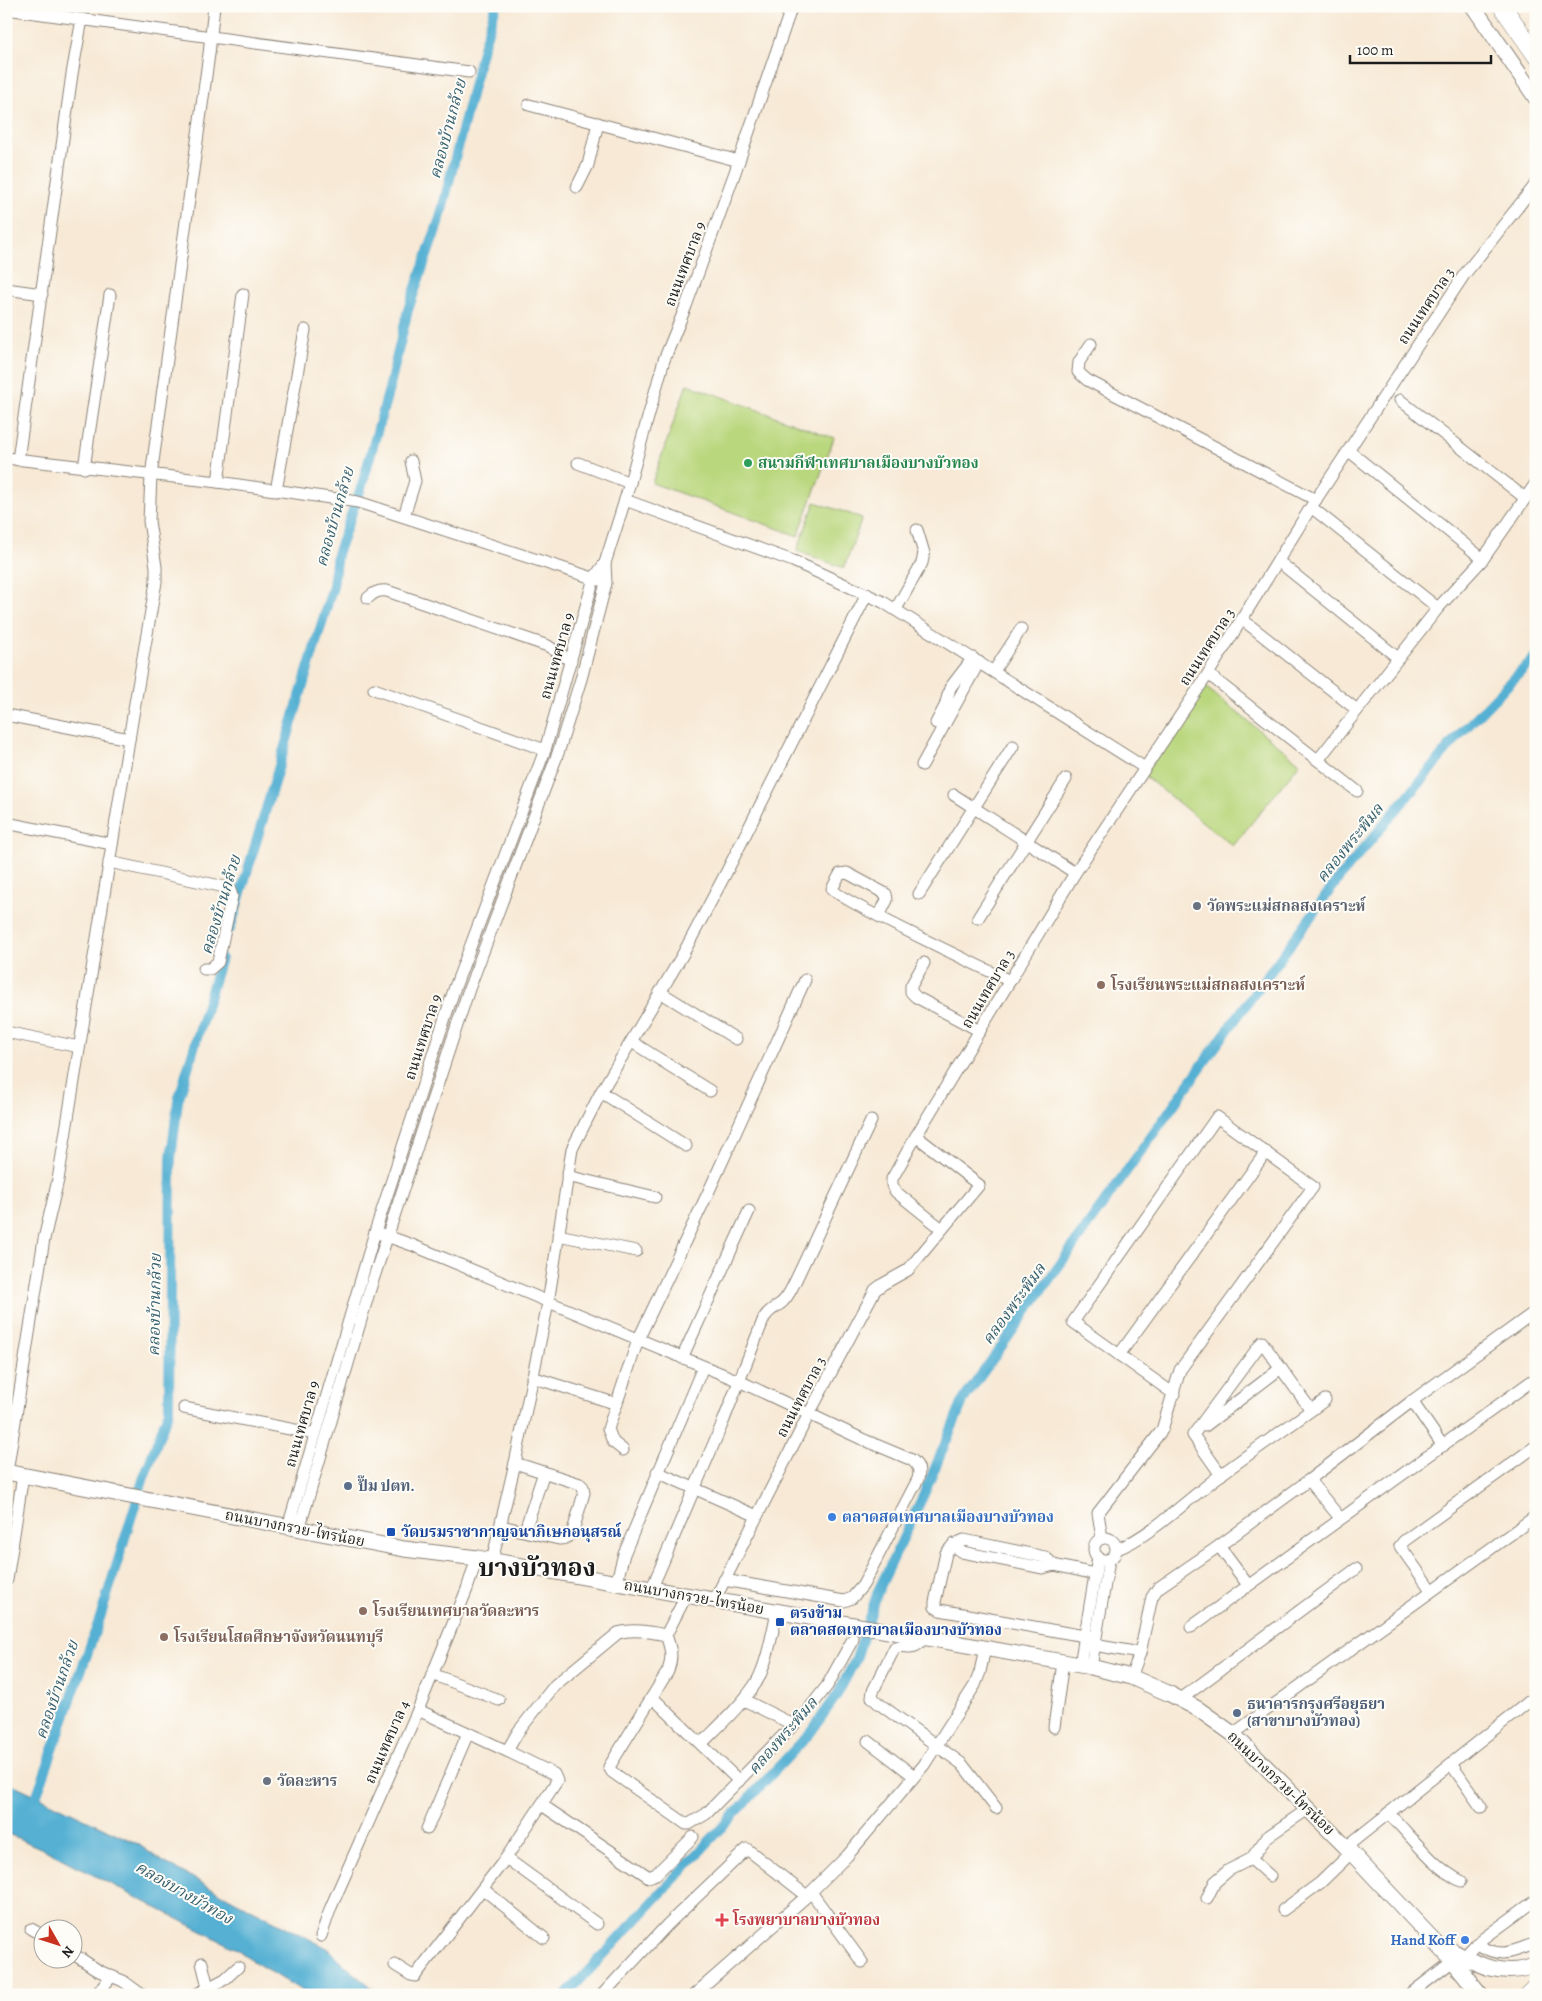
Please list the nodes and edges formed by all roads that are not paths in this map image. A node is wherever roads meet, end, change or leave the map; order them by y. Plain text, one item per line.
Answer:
1 (214, 6) edge
2 (792, 6) edge
3 (1473, 6) edge
4 (1491, 6) edge
5 (1502, 6) edge
6 (6, 9) edge
7 (82, 19) junction
8 (1523, 36) junction
9 (212, 37) junction
10 (1536, 55) edge
11 (469, 72) dead end
12 (1536, 98) edge
13 (529, 105) dead end
14 (598, 123) junction
15 (739, 161) junction
16 (1536, 184) edge
17 (577, 187) dead end
18 (6, 289) edge
19 (42, 294) junction
20 (243, 294) dead end
21 (110, 295) dead end
22 (305, 330) dead end
23 (1091, 344) dead end
24 (1400, 400) dead end
25 (1348, 451) junction
26 (12, 459) edge
27 (411, 461) dead end
28 (578, 463) dead end
29 (84, 468) junction
30 (151, 476) junction
31 (218, 482) junction
32 (630, 483) junction
33 (1536, 483) edge
34 (276, 491) junction
35 (1525, 498) junction
36 (625, 500) junction
37 (1314, 503) junction
38 (404, 516) junction
39 (917, 530) dead end
40 (1483, 559) junction
41 (1278, 561) junction
42 (605, 563) junction
43 (594, 578) junction
44 (606, 583) junction
45 (867, 594) junction
46 (368, 598) dead end
47 (1438, 608) junction
48 (896, 609) junction
49 (1243, 620) junction
50 (1021, 629) dead end
51 (1398, 658) junction
52 (976, 660) junction
53 (571, 661) junction
54 (994, 672) junction
55 (1208, 674) junction
56 (374, 689) dead end
57 (1357, 710) junction
58 (6, 715) edge
59 (129, 739) junction
60 (1013, 746) dead end
61 (922, 748) dead end
62 (545, 750) junction
63 (1318, 760) junction
64 (922, 765) dead end
65 (1145, 768) junction
66 (1066, 779) dead end
67 (1357, 791) dead end
68 (954, 795) dead end
69 (973, 808) junction
70 (6, 823) edge
71 (1026, 840) junction
72 (112, 844) junction
73 (109, 862) junction
74 (1075, 873) junction
75 (919, 894) dead end
76 (879, 916) junction
77 (978, 918) dead end
78 (924, 963) dead end
79 (204, 969) dead end
80 (805, 980) dead end
81 (1010, 981) junction
82 (660, 992) junction
83 (980, 1031) junction
84 (6, 1032) edge
85 (736, 1039) dead end
86 (632, 1042) junction
87 (79, 1047) junction
88 (710, 1091) dead end
89 (601, 1092) junction
90 (871, 1121) dead end
91 (916, 1136) junction
92 (686, 1146) dead end
93 (1266, 1152) junction
94 (567, 1176) junction
95 (655, 1197) dead end
96 (749, 1211) dead end
97 (942, 1229) junction
98 (375, 1232) junction
99 (558, 1235) junction
100 (387, 1236) junction
101 (636, 1251) dead end
102 (548, 1303) junction
103 (1536, 1311) edge
104 (638, 1340) junction
105 (1119, 1355) junction
106 (682, 1358) junction
107 (703, 1367) junction
108 (1281, 1368) junction
109 (532, 1378) junction
110 (1536, 1378) edge
111 (739, 1381) junction
112 (1174, 1394) junction
113 (1325, 1400) dead end
114 (1412, 1401) junction
115 (616, 1404) junction
116 (184, 1408) dead end
117 (1311, 1410) junction
118 (809, 1414) junction
119 (315, 1434) junction
120 (1193, 1435) junction
121 (1442, 1446) junction
122 (1536, 1446) edge
123 (623, 1450) dead end
124 (515, 1463) junction
125 (7, 1472) edge
126 (544, 1472) junction
127 (657, 1472) junction
128 (1221, 1475) junction
129 (23, 1476) junction
130 (1309, 1480) junction
131 (693, 1489) junction
132 (757, 1516) junction
133 (1536, 1516) edge
134 (1340, 1518) junction
135 (500, 1526) junction
136 (293, 1528) junction
137 (525, 1530) junction
138 (1102, 1538) junction
139 (1219, 1546) junction
140 (1117, 1548) junction
141 (1104, 1559) junction
142 (485, 1560) junction
143 (1356, 1569) dead end
144 (1095, 1574) junction
145 (7, 1580) edge
146 (724, 1580) junction
147 (616, 1584) junction
148 (1248, 1584) junction
149 (651, 1590) junction
150 (1431, 1590) junction
151 (686, 1596) junction
152 (714, 1601) junction
153 (777, 1612) junction
154 (1191, 1627) dead end
155 (666, 1636) junction
156 (924, 1638) junction
157 (853, 1639) dead end
158 (1089, 1640) junction
159 (985, 1648) junction
160 (1140, 1652) junction
161 (1063, 1662) junction
162 (1085, 1666) junction
163 (432, 1674) junction
164 (1131, 1677) junction
165 (1536, 1696) edge
166 (652, 1697) junction
167 (1181, 1699) junction
168 (499, 1700) dead end
169 (744, 1700) junction
170 (418, 1710) junction
171 (794, 1725) junction
172 (1054, 1727) dead end
173 (468, 1733) junction
174 (1233, 1734) junction
175 (868, 1741) dead end
176 (701, 1744) junction
177 (937, 1744) junction
178 (507, 1751) junction
179 (1451, 1764) junction
180 (914, 1776) junction
181 (739, 1781) junction
182 (542, 1805) junction
183 (1480, 1807) dead end
184 (996, 1808) dead end
185 (1308, 1809) junction
186 (1388, 1813) junction
187 (427, 1829) dead end
188 (693, 1837) dead end
189 (1348, 1850) junction
190 (506, 1858) junction
191 (1251, 1859) junction
192 (1270, 1876) dead end
193 (1460, 1881) dead end
194 (484, 1888) junction
195 (809, 1894) junction
196 (1207, 1898) dead end
197 (1536, 1900) edge
198 (1283, 1910) dead end
199 (597, 1924) dead end
200 (321, 1936) dead end
201 (544, 1938) dead end
202 (1536, 1943) edge
203 (1476, 1944) junction
204 (82, 1959) edge
205 (1458, 1959) junction
206 (862, 1962) dead end
207 (202, 1963) dead end
208 (395, 1965) dead end
209 (1536, 1965) edge
210 (238, 1967) dead end
211 (111, 1977) junction
212 (208, 1987) junction
213 (1536, 1988) edge
214 (96, 1995) edge
215 (142, 1995) edge
216 (195, 1995) edge
217 (602, 1995) edge
218 (694, 1995) edge
219 (1409, 1995) edge
220 (1480, 1995) edge
221 (1529, 1995) edge

1 - 9 street
2 - 15 street, ถนนเทศบาล 9
3 - 12 main road
4 - 8 main road
5 - 8 main road
6 - 7 street
7 - 9 street
7 - 19 street
8 - 10 main road
9 - 11 street
9 - 30 street
13 - 14 street
14 - 15 street
14 - 17 street
15 - 32 street, ถนนเทศบาล 9
16 - 25 street, ถนนเทศบาล 3
18 - 19 street
19 - 26 street
20 - 31 street
21 - 29 street
22 - 34 street
23 - 37 street
24 - 35 street
25 - 37 street, ถนนเทศบาล 3
25 - 40 street
26 - 29 street
27 - 38 street
28 - 32 street
29 - 30 street
30 - 31 street
30 - 59 street
31 - 34 street
32 - 36 street, ถนนเทศบาล 9
33 - 35 street
34 - 38 street
35 - 40 street
36 - 42 street, ถนนเทศบาล 9
36 - 45 street
37 - 41 street, ถนนเทศบาล 3
37 - 47 street
38 - 43 street
39 - 48 street
40 - 47 street
41 - 49 street, ถนนเทศบาล 3
41 - 51 street
42 - 43 street, ถนนเทศบาล 9
42 - 44 street, ถนนเทศบาล 9
43 - 44 street
43 - 53 street, ถนนเทศบาล 9
44 - 100 street, ถนนเทศบาล 9
45 - 48 street
45 - 82 street, ถนนเทศบาล 4
46 - 53 street
47 - 51 street
48 - 52 street
49 - 55 street, ถนนเทศบาล 3
49 - 57 street
50 - 54 street
51 - 57 street
52 - 54 street
52 - 61 street
52 - 64 street
53 - 62 street, ถนนเทศบาล 9
54 - 65 street
55 - 63 street
55 - 65 street, ถนนเทศบาล 3
56 - 62 street
57 - 63 street
58 - 59 street
59 - 72 street
60 - 69 street
62 - 98 street, ถนนเทศบาล 9
63 - 67 street
65 - 74 street, ถนนเทศบาล 3
66 - 71 street
68 - 69 street
69 - 71 street
69 - 75 street
70 - 72 street
71 - 74 street
71 - 77 street
72 - 73 street
73 - 79 street
73 - 87 street
74 - 81 street, ถนนเทศบาล 3
76 - 76 street
76 - 81 street
78 - 83 street
80 - 104 street
81 - 83 street, ถนนเทศบาล 3
82 - 85 street
82 - 86 street, ถนนเทศบาล 4
83 - 91 street, ถนนเทศบาล 3
84 - 87 street
86 - 88 street
86 - 89 street, ถนนเทศบาล 4
87 - 125 street
89 - 92 street
89 - 94 street, ถนนเทศบาล 4
90 - 111 street
91 - 97 street, ถนนเทศบาล 3
91 - 97 street, ถนนเทศบาล 3
93 - 105 street
93 - 105 street
93 - 112 street
94 - 95 street
94 - 99 street, ถนนเทศบาล 4
96 - 106 street
97 - 118 street, ถนนเทศบาล 3
98 - 100 street
98 - 119 street, ถนนเทศบาล 9
99 - 101 street
99 - 102 street, ถนนเทศบาล 4
100 - 102 street
100 - 136 street, ถนนเทศบาล 9
102 - 104 street
102 - 109 street, ถนนเทศบาล 4
103 - 114 street
104 - 106 street
104 - 115 street
105 - 112 street
106 - 107 street
107 - 111 street
107 - 127 street
108 - 117 street
108 - 120 street
108 - 120 street
109 - 115 street
109 - 124 street, ถนนเทศบาล 4
110 - 121 street
111 - 118 street
111 - 131 street
112 - 138 street
113 - 117 street
114 - 121 street
114 - 130 street
115 - 123 street
116 - 119 street
117 - 128 street
118 - 132 street, ถนนเทศบาล 3
118 - 146 street
119 - 136 street, ถนนเทศบาล 9
120 - 128 street
121 - 134 street
122 - 150 street
124 - 126 street
124 - 135 street, ถนนเทศบาล 4
125 - 129 main road, ถนนบางกรวย-ไทรน้อย
126 - 137 street
126 - 137 street
127 - 131 street
127 - 147 street
128 - 140 street
129 - 136 main road, ถนนบางกรวย-ไทรน้อย
129 - 145 street
130 - 134 street
130 - 139 street
131 - 132 street
131 - 149 street
132 - 146 street, ถนนเทศบาล 3
133 - 150 street
134 - 148 street
135 - 137 street
135 - 142 street, ถนนเทศบาล 4
136 - 142 main road, ถนนบางกรวย-ไทรน้อย
138 - 140 street
138 - 141 street
139 - 148 street
139 - 160 street
140 - 141 street
141 - 144 street
141 - 158 street
142 - 147 main road, ถนนบางกรวย-ไทรน้อย
142 - 163 street, ถนนเทศบาล 4
143 - 167 street
144 - 158 street
144 - 158 street
146 - 152 street, ถนนเทศบาล 3
147 - 149 main road, ถนนบางกรวย-ไทรน้อย
148 - 154 street
149 - 151 main road, ถนนบางกรวย-ไทรน้อย
150 - 174 street
151 - 152 main road, ถนนบางกรวย-ไทรน้อย
151 - 155 street
152 - 153 main road, ถนนบางกรวย-ไทรน้อย
153 - 156 main road, ถนนบางกรวย-ไทรน้อย
153 - 169 street
155 - 166 street
155 - 178 street
156 - 159 main road, ถนนบางกรวย-ไทรน้อย
156 - 177 street
157 - 171 street
158 - 160 street
158 - 162 street
159 - 161 main road, ถนนบางกรวย-ไทรน้อย
159 - 177 street
160 - 164 street
161 - 162 main road, ถนนบางกรวย-ไทรน้อย
161 - 172 street
162 - 164 main road, ถนนบางกรวย-ไทรน้อย
163 - 168 street
163 - 170 street, ถนนเทศบาล 4
164 - 167 main road, ถนนบางกรวย-ไทรน้อย
165 - 179 street
166 - 176 street
166 - 181 street
167 - 174 main road, ถนนบางกรวย-ไทรน้อย
169 - 171 street
169 - 176 street
170 - 173 street
170 - 200 street, ถนนเทศบาล 4
171 - 181 street
173 - 178 street
173 - 187 street
174 - 185 main road, ถนนบางกรวย-ไทรน้อย
175 - 180 street
176 - 181 street
177 - 180 street
177 - 184 street
178 - 182 street
179 - 183 street
179 - 186 street
180 - 195 street
182 - 188 street
182 - 190 street
185 - 189 main road, ถนนบางกรวย-ไทรน้อย
185 - 191 street
186 - 189 street
186 - 193 street
189 - 198 street
189 - 205 main road, ถนนบางกรวย-ไทรน้อย
190 - 194 street
190 - 199 street
191 - 192 street
191 - 196 street
194 - 201 street
194 - 208 street
195 - 206 street
195 - 217 street
195 - 218 street
197 - 203 street
202 - 203 street
203 - 205 street
204 - 211 street
205 - 209 main road, ถนนบางกรวย-ไทรน้อย
205 - 219 street
205 - 220 main road, ถนนบางกรวย-ไทรน้อย
207 - 212 street
210 - 212 street
211 - 214 street
211 - 215 street
212 - 216 street
213 - 221 main road

